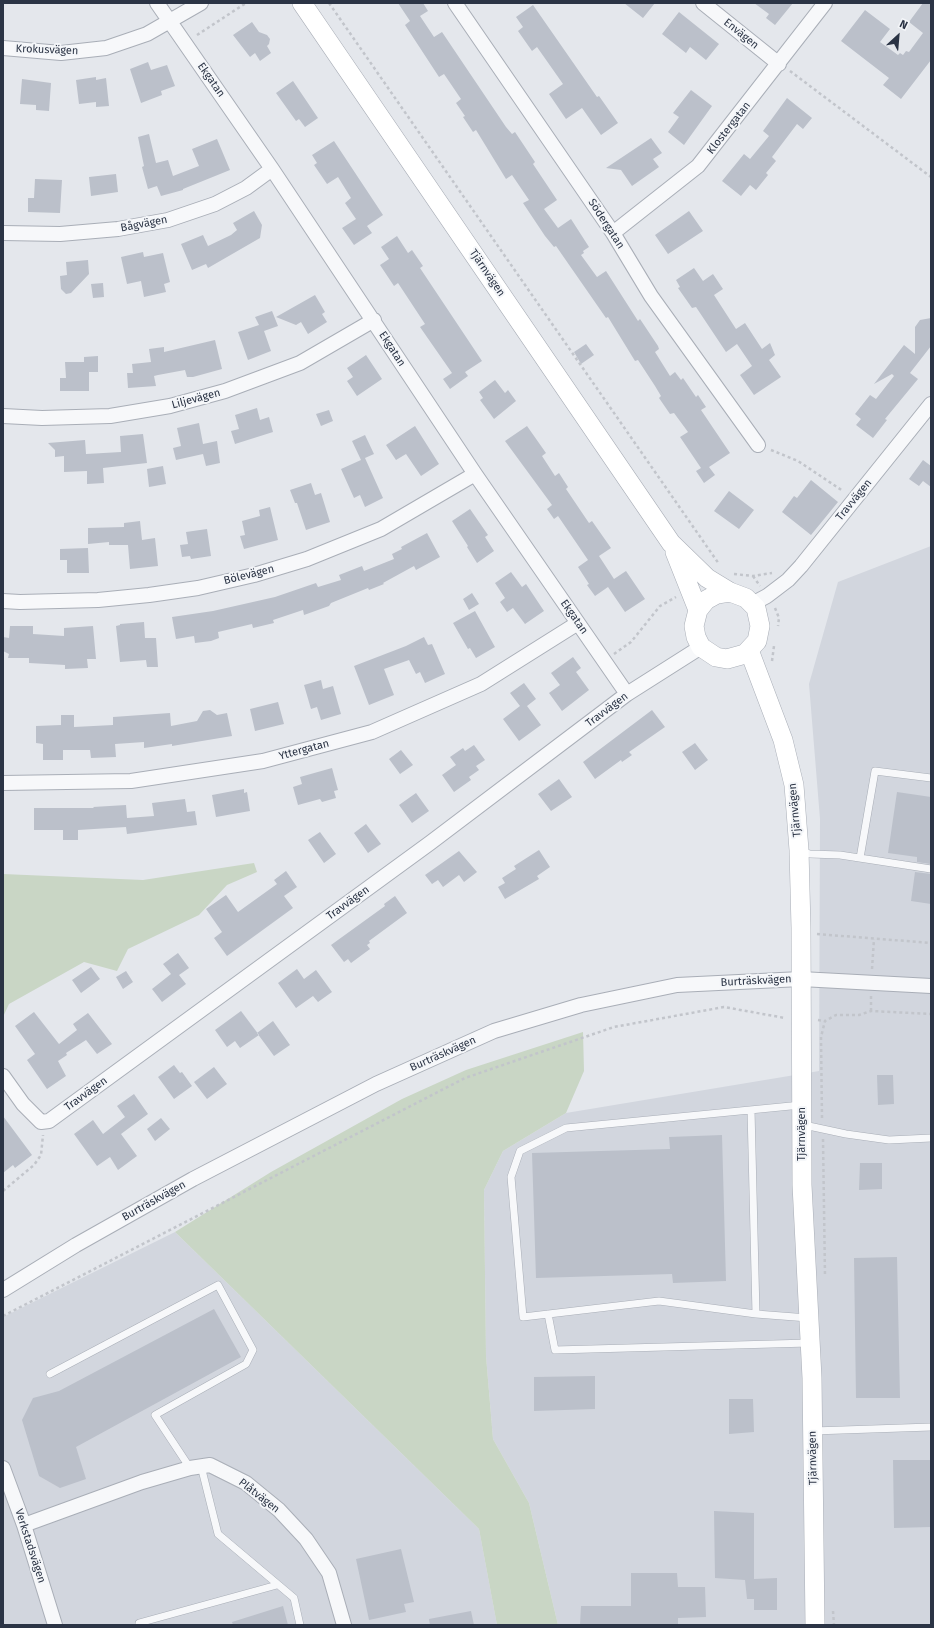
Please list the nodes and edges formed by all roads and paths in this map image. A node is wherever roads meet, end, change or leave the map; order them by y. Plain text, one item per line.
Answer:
1 (157, 3) edge
2 (201, 3) edge
3 (246, 3) edge
4 (302, 3) edge
5 (329, 3) edge
6 (455, 3) edge
7 (703, 3) edge
8 (825, 3) edge
9 (170, 22) junction
10 (185, 43) junction
11 (3, 48) edge
12 (779, 64) junction
13 (272, 169) junction
14 (931, 177) edge
15 (3, 233) edge
16 (613, 233) junction
17 (374, 320) junction
18 (931, 404) edge
19 (3, 416) edge
20 (758, 445) joint
21 (475, 474) junction
22 (855, 499) junction
23 (672, 544) junction
24 (722, 568) dead end
25 (730, 592) junction
26 (3, 601) edge
27 (752, 604) junction
28 (698, 610) junction
29 (578, 624) junction
30 (701, 647) junction
31 (749, 650) junction
32 (627, 694) junction
33 (931, 778) edge
34 (3, 783) edge
35 (798, 850) junction
36 (860, 858) junction
37 (931, 869) edge
38 (801, 979) junction
39 (931, 986) edge
40 (931, 1014) edge
41 (801, 1019) junction
42 (825, 1021) junction
43 (3, 1076) edge
44 (802, 1105) junction
45 (751, 1110) junction
46 (41, 1122) junction
47 (802, 1125) junction
48 (823, 1130) junction
49 (931, 1138) edge
50 (3, 1191) edge
51 (825, 1279) dead end
52 (3, 1290) edge
53 (548, 1314) junction
54 (756, 1314) junction
55 (3, 1316) edge
56 (809, 1318) junction
57 (810, 1343) junction
58 (50, 1374) dead end
59 (931, 1427) edge
60 (812, 1431) junction
61 (195, 1467) junction
62 (4, 1476) edge
63 (24, 1525) junction
64 (277, 1585) junction
65 (833, 1609) dead end
66 (55, 1625) edge
67 (139, 1625) edge
68 (300, 1625) edge
69 (344, 1625) edge
70 (815, 1625) edge
71 (834, 1625) edge

1 - 9 street, Ekgatan
2 - 9 street, Krokusvägen
3 - 10 path
4 - 23 street, Tjärnvägen
5 - 24 path
6 - 16 street, Södergatan
7 - 12 street, Envägen
8 - 12 street, Klostergatan
9 - 10 street, Ekgatan
9 - 11 street, Krokusvägen
10 - 13 street, Ekgatan
12 - 14 path
12 - 16 street, Klostergatan
13 - 15 street, Bågvägen
13 - 17 street, Ekgatan
16 - 20 street, Södergatan
17 - 19 street, Liljevägen
17 - 21 street, Ekgatan
18 - 22 street, Travvägen
20 - 22 path
21 - 26 street, Bölevägen
21 - 29 street, Ekgatan
22 - 27 street, Travvägen
23 - 25 street, Tjärnvägen
23 - 28 street, Tjärnvägen
25 - 27 street
25 - 28 street
27 - 31 street
28 - 30 street
29 - 32 street, Ekgatan
29 - 34 street, Yttergatan
30 - 31 street
30 - 32 street, Travvägen
31 - 35 street, Tjärnvägen
32 - 46 street, Travvägen
33 - 36 lane
35 - 36 lane
35 - 38 street, Tjärnvägen
36 - 37 lane
38 - 39 street, Burträskvägen
38 - 41 street, Tjärnvägen
38 - 52 street, Burträskvägen
40 - 42 path
41 - 42 path
41 - 44 street, Tjärnvägen
41 - 55 path
42 - 48 path
43 - 46 street
44 - 45 lane
44 - 47 street, Tjärnvägen
45 - 53 lane
45 - 54 lane
46 - 50 path
47 - 48 lane
47 - 56 street, Tjärnvägen
48 - 49 lane
48 - 51 path
53 - 54 lane
53 - 57 lane
54 - 56 lane
56 - 57 street, Tjärnvägen
57 - 60 street, Tjärnvägen
58 - 61 lane
59 - 60 lane
60 - 70 street, Tjärnvägen
61 - 63 street, Plåtvägen
61 - 64 lane
61 - 69 street, Plåtvägen
62 - 63 street, Verkstadsvägen
63 - 66 street, Verkstadsvägen
64 - 67 lane
64 - 68 lane
65 - 71 path

